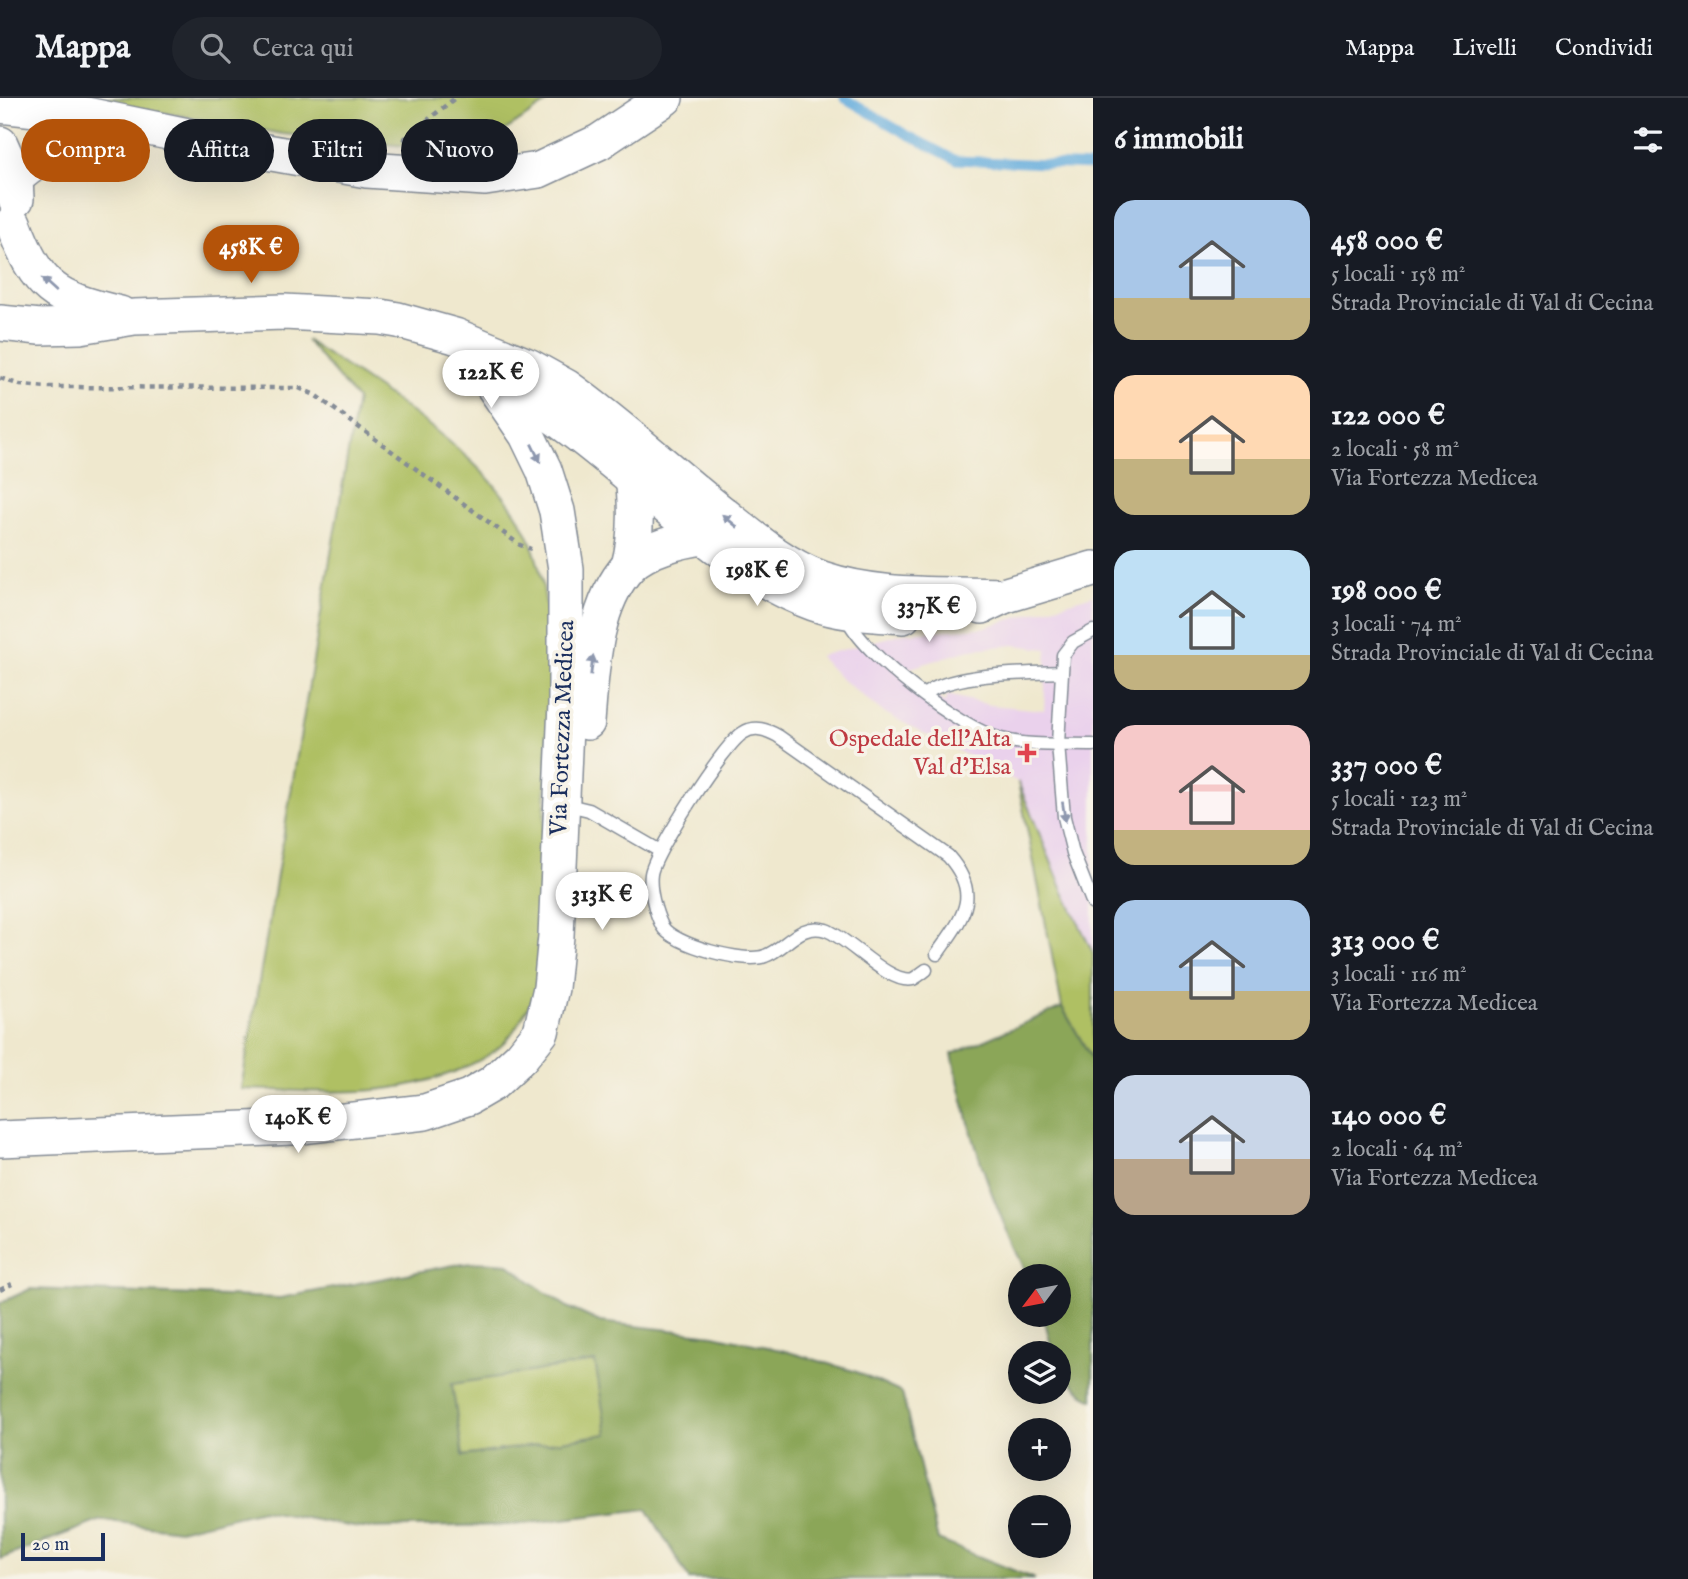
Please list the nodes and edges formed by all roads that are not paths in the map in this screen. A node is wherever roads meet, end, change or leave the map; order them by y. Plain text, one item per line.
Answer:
1 (660, 102) edge
2 (0, 105) edge
3 (106, 119) edge
4 (150, 128) edge
5 (0, 144) edge
6 (21, 173) edge
7 (15, 178) junction
8 (6, 235) edge
9 (134, 317) junction
10 (363, 318) junction
11 (0, 323) edge
12 (530, 367) junction
13 (486, 375) junction
14 (633, 480) junction
15 (704, 537) junction
16 (629, 566) junction
17 (1093, 569) edge
18 (807, 573) junction
19 (1003, 596) junction
20 (844, 610) junction
21 (1093, 631) edge
22 (1061, 672) junction
23 (924, 695) junction
24 (1058, 744) junction
25 (1093, 745) edge
26 (570, 805) junction
27 (660, 851) junction
28 (1089, 883) edge
29 (1093, 904) edge
30 (937, 954) dead end
31 (926, 970) dead end
32 (0, 1139) edge

1 - 4 main road
2 - 3 main road
5 - 7 main road
6 - 7 main road
7 - 8 main road
9 -> 8 main road
9 - 10 main road
9 - 11 main road
10 - 12 main road
10 - 13 main road
12 - 14 main road
18 -> 12 main road
13 - 14 main road
13 -> 26 main road, Via Fortezza Medicea
14 - 15 main road
14 - 16 main road
15 - 16 main road
15 - 20 main road
26 -> 16 main road
17 - 19 main road
18 - 19 main road
18 - 20 lane
19 - 20 main road
20 - 23 lane
21 - 22 lane
22 - 23 lane
22 - 24 lane
23 - 24 lane
24 - 25 lane
24 -> 28 lane
26 - 27 lane
26 - 32 main road
27 - 30 lane
27 - 31 lane
28 - 29 lane

